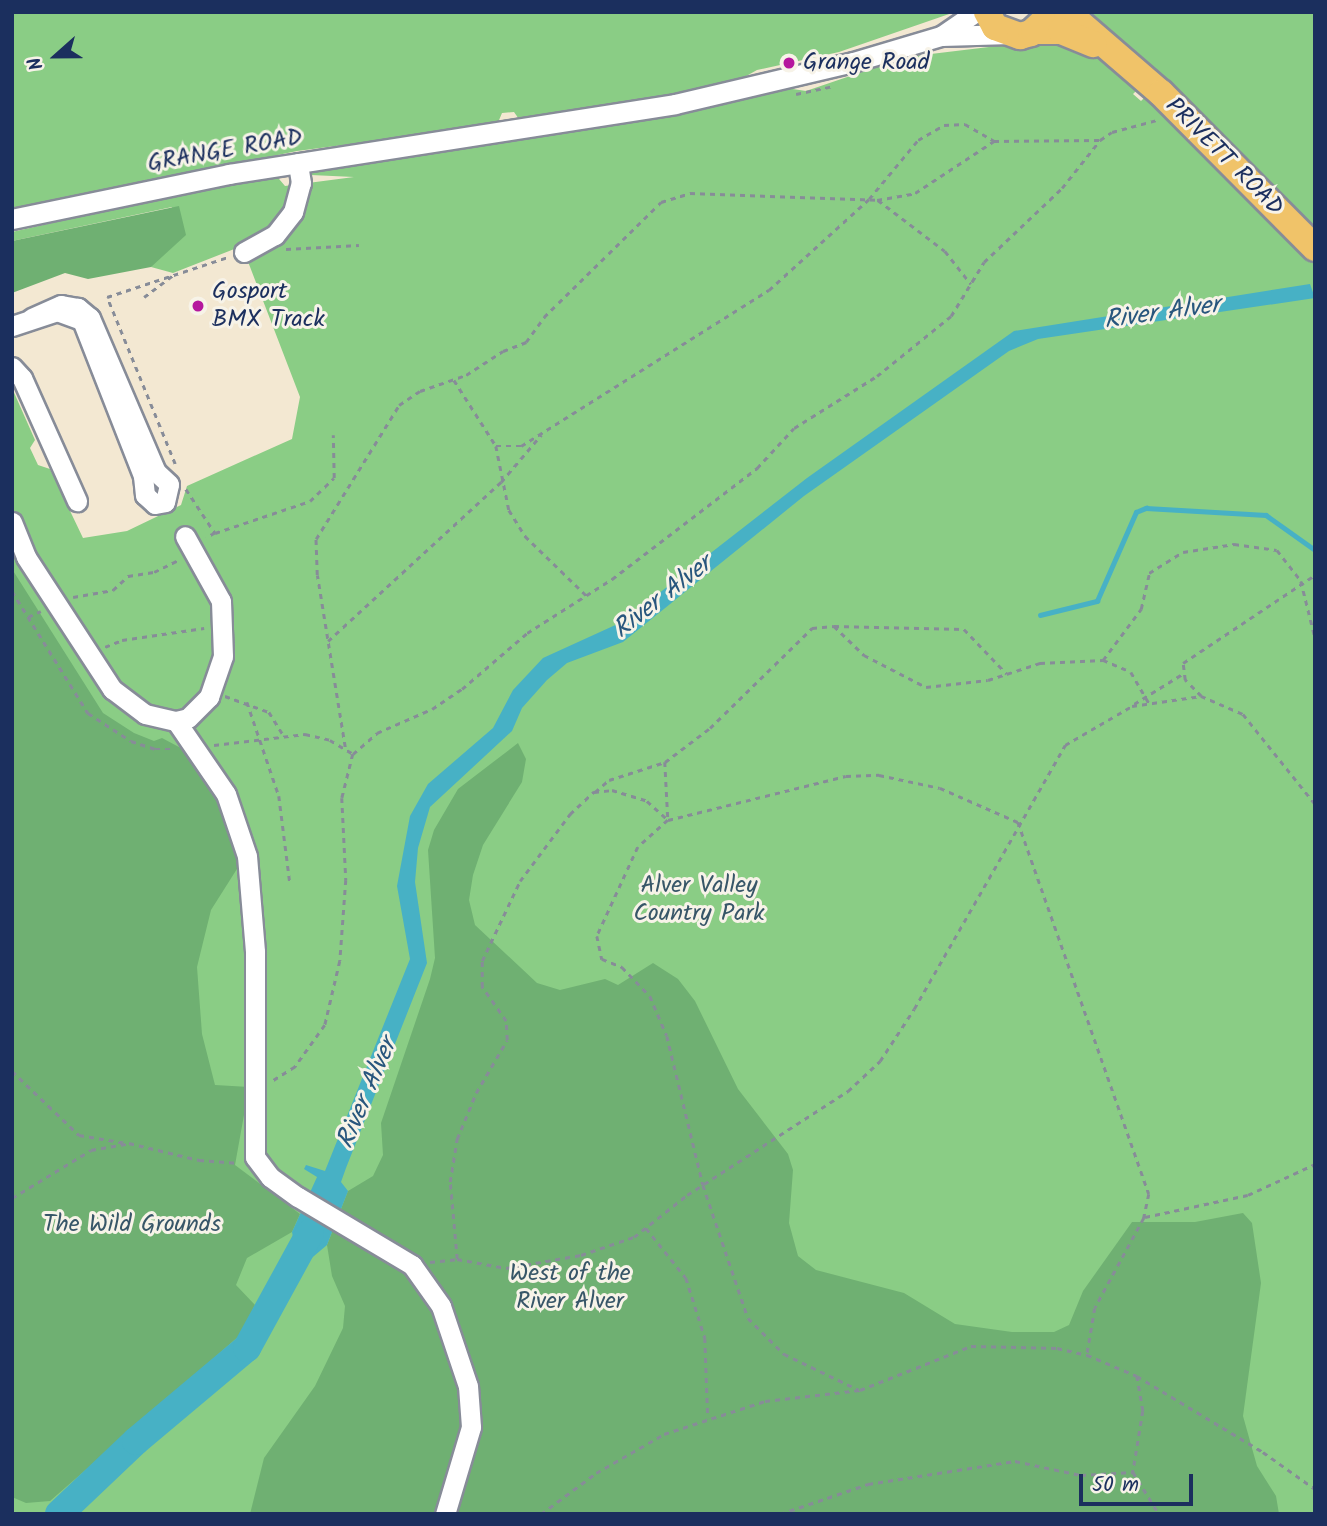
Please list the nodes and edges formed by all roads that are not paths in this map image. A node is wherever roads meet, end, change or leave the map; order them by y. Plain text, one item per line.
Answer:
1 (976, 12) edge
2 (987, 12) edge
3 (1067, 12) edge
4 (1031, 26) edge
5 (941, 36) junction
6 (1133, 69) junction
7 (298, 163) junction
8 (12, 219) edge
9 (1315, 247) edge
10 (244, 252) road end
11 (32, 318) junction
12 (12, 326) edge
13 (12, 367) edge
14 (77, 501) dead end
15 (12, 522) edge
16 (189, 541) road end
17 (176, 721) junction
18 (445, 1514) edge

1 - 5 street, GRANGE ROAD
2 - 4 main road
3 - 6 main road, PRIVETT ROAD
4 - 5 street, GRANGE ROAD
4 - 6 main road, PRIVETT ROAD
5 - 7 street, GRANGE ROAD
6 - 9 main road, PRIVETT ROAD
7 - 8 street, GRANGE ROAD
7 - 10 street
11 - 11 street
11 - 12 street
13 - 14 street
15 - 17 street
16 - 17 street
17 - 18 street

